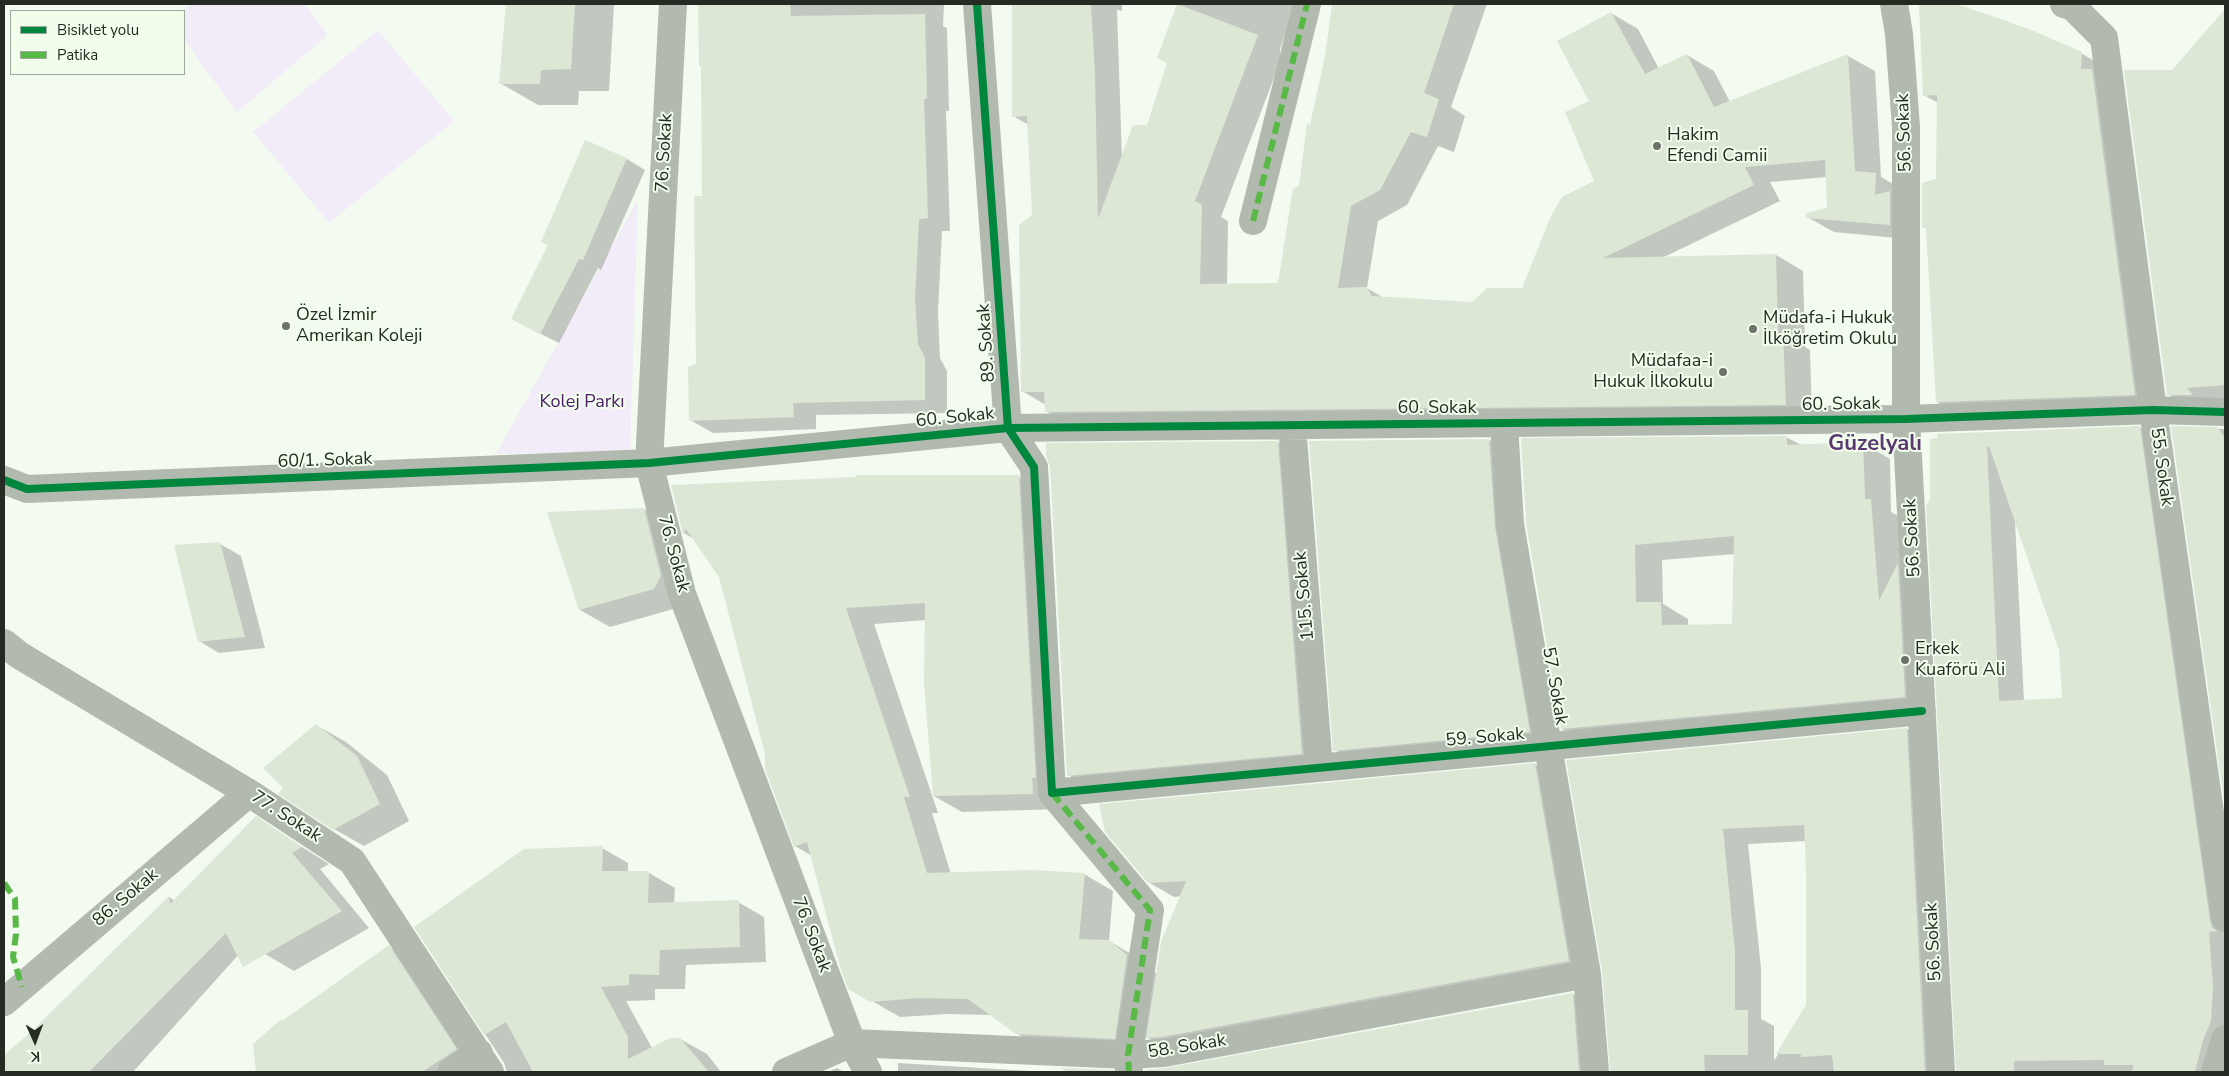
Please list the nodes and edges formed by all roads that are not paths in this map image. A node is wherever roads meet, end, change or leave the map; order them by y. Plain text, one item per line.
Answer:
1 (673, 4) edge
2 (977, 4) edge
3 (1308, 4) edge
4 (1894, 4) edge
5 (2064, 4) edge
6 (1253, 221) dead end
7 (2153, 410) junction
8 (2225, 412) edge
9 (1906, 419) junction
10 (1504, 424) junction
11 (1292, 425) junction
12 (1008, 428) junction
13 (650, 463) junction
14 (12, 487) edge
15 (4, 643) edge
16 (1922, 711) junction
17 (1549, 747) junction
18 (1319, 768) junction
19 (249, 793) junction
20 (1052, 793) junction
21 (2225, 918) edge
22 (1588, 974) junction
23 (4, 1002) edge
24 (2225, 1039) edge
25 (852, 1043) junction
26 (485, 1063) edge
27 (1129, 1064) edge
28 (451, 1072) edge
29 (786, 1072) edge
30 (868, 1072) edge
31 (1595, 1072) edge
32 (1941, 1072) edge
33 (2215, 1072) edge

1 - 13 street, 76. Sokak
2 - 12 street, 89. Sokak
3 - 6 street
4 - 9 street, 56. Sokak
5 - 7 street, 55. Sokak
7 - 8 street, 60. Sokak
7 - 9 street, 60. Sokak
7 - 21 street, 55. Sokak
9 - 10 street, 60. Sokak
9 - 16 street, 56. Sokak
10 - 11 street, 60. Sokak
10 - 17 street, 57. Sokak
11 - 12 street, 60. Sokak
11 - 18 street, 115. Sokak
12 - 13 street, 60. Sokak
12 - 20 street, 89. Sokak
13 - 14 street, 60/1. Sokak
13 - 25 street, 76. Sokak
15 - 19 street, 77. Sokak
16 - 17 street, 59. Sokak
16 - 32 street, 56. Sokak
17 - 18 street, 59. Sokak
17 - 22 street, 57. Sokak
18 - 20 street, 59. Sokak
19 - 23 street, 86. Sokak
19 - 26 street, 77. Sokak
20 - 27 street
22 - 27 street, 58. Sokak
22 - 31 street, 57. Sokak
24 - 33 street
25 - 27 street, 58. Sokak
25 - 29 street, 58. Sokak
25 - 30 street, 76. Sokak
26 - 28 street

